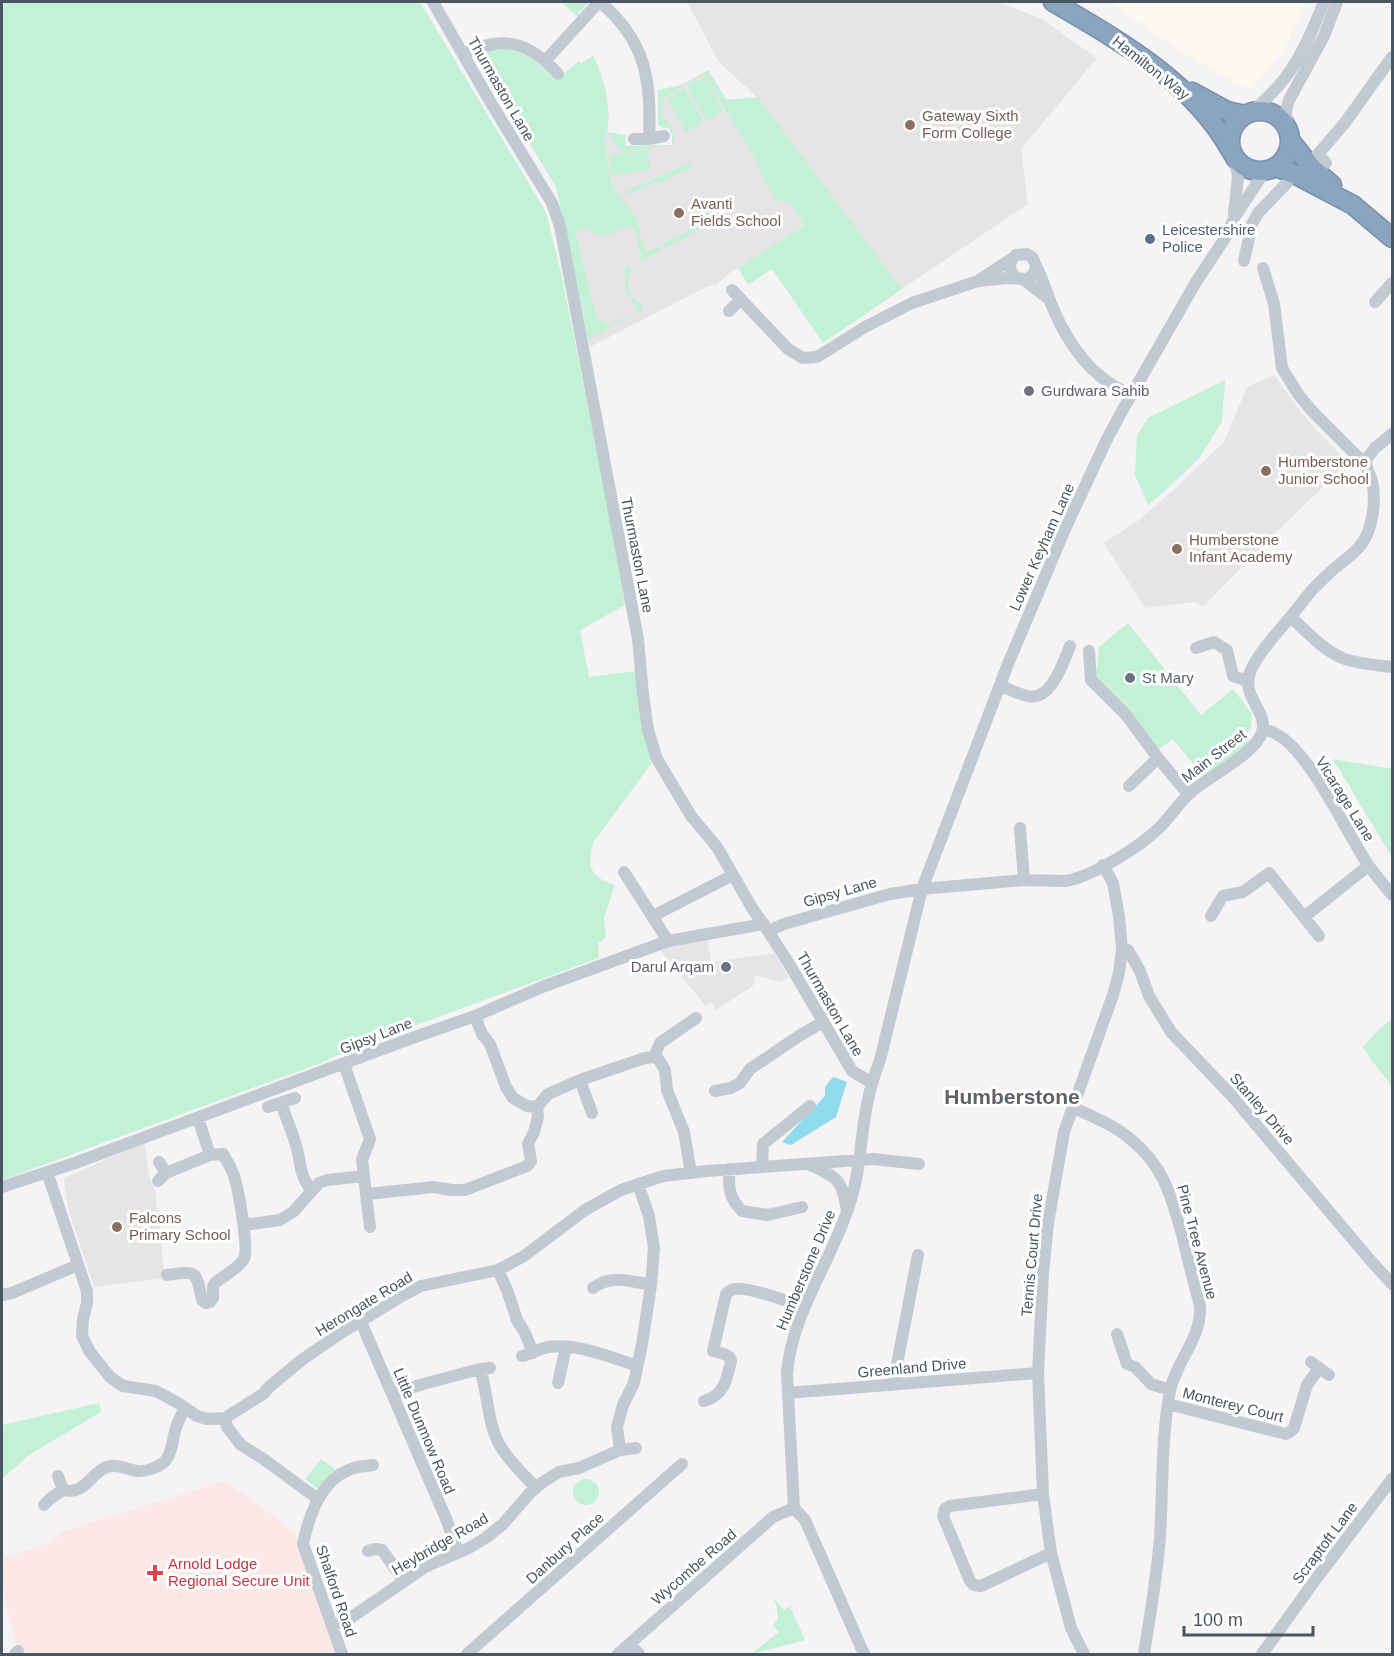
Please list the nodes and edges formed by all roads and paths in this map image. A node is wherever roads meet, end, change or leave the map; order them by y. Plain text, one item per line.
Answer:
1 (433, 2) edge
2 (599, 2) edge
3 (1053, 2) edge
4 (1324, 2) edge
5 (1337, 2) edge
6 (463, 54) junction
7 (1392, 57) edge
8 (545, 61) junction
9 (558, 74) dead end
10 (1177, 84) junction
11 (1249, 113) junction
12 (1289, 134) junction
13 (664, 136) dead end
14 (633, 139) dead end
15 (649, 139) junction
16 (1233, 155) junction
17 (1326, 163) dead end
18 (1270, 169) junction
19 (1287, 183) dead end
20 (1353, 205) junction
21 (1234, 218) junction
22 (1227, 235) junction
23 (1392, 238) edge
24 (1247, 244) junction
25 (1013, 258) junction
26 (1244, 261) dead end
27 (1036, 266) junction
28 (1263, 268) dead end
29 (1021, 279) junction
30 (978, 280) junction
31 (1392, 283) edge
32 (1050, 301) junction
33 (1375, 302) dead end
34 (729, 310) dead end
35 (1132, 394) junction
36 (1392, 434) edge
37 (1366, 460) junction
38 (1291, 616) junction
39 (1070, 646) dead end
40 (1196, 648) dead end
41 (1089, 651) dead end
42 (1392, 668) edge
43 (1248, 681) junction
44 (1000, 686) junction
45 (1263, 730) junction
46 (1158, 758) junction
47 (1129, 786) dead end
48 (1188, 794) junction
49 (1020, 828) dead end
50 (1103, 866) junction
51 (1368, 866) junction
52 (624, 872) dead end
53 (734, 875) junction
54 (1024, 880) junction
55 (922, 889) junction
56 (1392, 895) edge
57 (653, 916) junction
58 (1212, 916) dead end
59 (1304, 917) junction
60 (766, 927) junction
61 (1319, 936) dead end
62 (668, 941) junction
63 (1122, 949) junction
64 (475, 1016) junction
65 (696, 1018) dead end
66 (823, 1022) junction
67 (654, 1057) junction
68 (344, 1064) junction
69 (580, 1080) junction
70 (872, 1083) junction
71 (715, 1091) dead end
72 (295, 1098) dead end
73 (281, 1103) junction
74 (810, 1106) dead end
75 (268, 1107) dead end
76 (537, 1107) junction
77 (1072, 1107) junction
78 (592, 1113) dead end
79 (198, 1118) junction
80 (210, 1155) junction
81 (860, 1161) junction
82 (159, 1162) dead end
83 (809, 1164) junction
84 (919, 1164) dead end
85 (762, 1167) junction
86 (729, 1169) junction
87 (47, 1172) junction
88 (691, 1173) junction
89 (363, 1176) junction
90 (638, 1184) junction
91 (2, 1187) edge
92 (312, 1190) junction
93 (367, 1194) junction
94 (802, 1208) dead end
95 (847, 1212) junction
96 (244, 1225) junction
97 (370, 1227) dead end
98 (918, 1255) dead end
99 (78, 1265) junction
100 (498, 1270) junction
101 (167, 1275) dead end
102 (1392, 1284) edge
103 (651, 1285) junction
104 (593, 1288) dead end
105 (2, 1294) edge
106 (804, 1307) junction
107 (361, 1322) junction
108 (1118, 1334) dead end
109 (566, 1347) junction
110 (699, 1348) dead end
111 (713, 1351) junction
112 (637, 1366) junction
113 (1320, 1368) dead end
114 (1038, 1373) junction
115 (558, 1383) dead end
116 (893, 1385) junction
117 (1170, 1390) junction
118 (788, 1393) junction
119 (393, 1394) junction
120 (704, 1401) dead end
121 (1168, 1404) junction
122 (185, 1408) junction
123 (225, 1418) junction
124 (636, 1448) dead end
125 (620, 1450) junction
126 (373, 1465) dead end
127 (674, 1467) dead end
128 (58, 1476) dead end
129 (1392, 1479) edge
130 (536, 1488) junction
131 (63, 1491) junction
132 (1043, 1494) junction
133 (318, 1499) junction
134 (44, 1505) dead end
135 (794, 1508) junction
136 (368, 1551) dead end
137 (458, 1553) junction
138 (1051, 1553) junction
139 (404, 1581) junction
140 (332, 1625) junction
141 (630, 1644) junction
142 (342, 1654) edge
143 (467, 1654) edge
144 (618, 1654) edge
145 (639, 1654) edge
146 (864, 1654) edge
147 (1084, 1654) edge
148 (1144, 1654) edge
149 (1262, 1654) edge

1 - 6 street, Thurmaston Lane
2 - 8 street
2 - 15 street
3 - 10 highway, Hamilton Way
4 - 11 street
5 - 12 street
6 - 8 street
6 - 53 street, Thurmaston Lane
7 - 17 street
8 - 9 street
10 - 11 highway
10 - 16 highway, Hamilton Way
11 - 12 highway
11 - 16 highway
12 - 18 highway
12 - 20 highway
13 - 15 street
14 - 15 street
16 - 18 highway
16 - 21 street, Lower Keyham Lane
18 - 20 highway
18 - 21 street, Lower Keyham Lane
19 - 24 street
20 - 23 highway
21 - 22 street, Lower Keyham Lane
22 - 24 street
22 - 35 street, Lower Keyham Lane
24 - 26 street
25 - 27 street
25 - 29 street
25 - 30 street
27 - 29 street
27 - 32 street
28 - 37 street
29 - 30 street
29 - 32 street
30 - 34 street
31 - 33 street
32 - 35 street
35 - 44 street, Lower Keyham Lane
36 - 37 street
37 - 38 street
38 - 42 street
38 - 43 street
39 - 44 street
40 - 43 street
41 - 46 street
43 - 45 street, Main Street
44 - 55 street, Lower Keyham Lane
45 - 48 street, Main Street
45 - 51 street, Vicarage Lane
46 - 47 street
46 - 48 street
48 - 50 street, Main Street
49 - 54 street
50 - 54 street, Main Street
50 - 63 street, Tennis Court Drive
51 - 56 street, Vicarage Lane
51 - 59 street
52 - 57 street
53 - 57 street
53 - 60 street, Thurmaston Lane
54 - 55 street, Main Street
55 - 60 street, Gipsy Lane
55 - 70 street, Humberstone Drive
57 - 62 street
58 - 59 street
59 - 61 street
60 - 62 street, Gipsy Lane
60 - 66 street, Thurmaston Lane
62 - 64 street, Gipsy Lane
63 - 77 street, Tennis Court Drive
63 - 102 street, Stanley Drive
64 - 68 street, Gipsy Lane
64 - 76 street
65 - 67 street
66 - 70 street, Thurmaston Lane
66 - 71 street
67 - 69 street
67 - 88 street
68 - 79 street, Gipsy Lane
68 - 89 street
69 - 76 street
69 - 78 street
70 - 81 street, Humberstone Drive
72 - 73 street
73 - 75 street
73 - 92 street
74 - 85 street
76 - 93 street
77 - 114 street, Tennis Court Drive
77 - 117 street, Pine Tree Avenue
79 - 80 street
79 - 87 street, Gipsy Lane
80 - 82 street
80 - 96 street
81 - 83 street, Herongate Road
81 - 84 street, Herongate Road
81 - 95 street, Humberstone Drive
83 - 85 street, Herongate Road
83 - 95 street
85 - 86 street, Herongate Road
86 - 88 street, Herongate Road
86 - 94 street
87 - 91 street, Gipsy Lane
87 - 99 street
88 - 90 street, Herongate Road
89 - 92 street
89 - 93 street
90 - 100 street, Herongate Road
90 - 103 street
92 - 96 street
93 - 97 street
95 - 106 street, Humberstone Drive
96 - 101 street
98 - 116 street
99 - 105 street
99 - 122 street
100 - 107 street, Herongate Road
100 - 109 street
103 - 104 street
103 - 112 street
106 - 111 street
106 - 118 street, Humberstone Drive
107 - 119 street, Little Dunmow Road
107 - 123 street, Herongate Road
108 - 117 street
109 - 112 street
109 - 115 street
110 - 111 street
111 - 120 street
112 - 125 street
113 - 121 street, Monterey Court
114 - 116 street, Greenland Drive
114 - 132 street, Tennis Court Drive
116 - 118 street, Greenland Drive
117 - 121 street, Pine Tree Avenue
118 - 135 street, Humberstone Drive
119 - 130 street
119 - 137 street, Little Dunmow Road
121 - 148 street, Pine Tree Avenue
122 - 123 street
122 - 131 street
123 - 133 street
124 - 125 street, Heybridge Road
125 - 130 street, Heybridge Road
126 - 133 street, Shalford Road
127 - 143 street, Danbury Place
128 - 131 street
129 - 149 street, Scraptoft Lane
130 - 137 street, Heybridge Road
131 - 134 street
132 - 138 street, Tennis Court Drive
132 - 138 street
133 - 140 street, Shalford Road
135 - 141 street, Wycombe Road
135 - 146 street
136 - 139 street
137 - 139 street, Heybridge Road
138 - 147 street, Tennis Court Drive
139 - 140 street, Heybridge Road
140 - 142 street, Shalford Road
141 - 144 street, Wycombe Road
141 - 145 street

